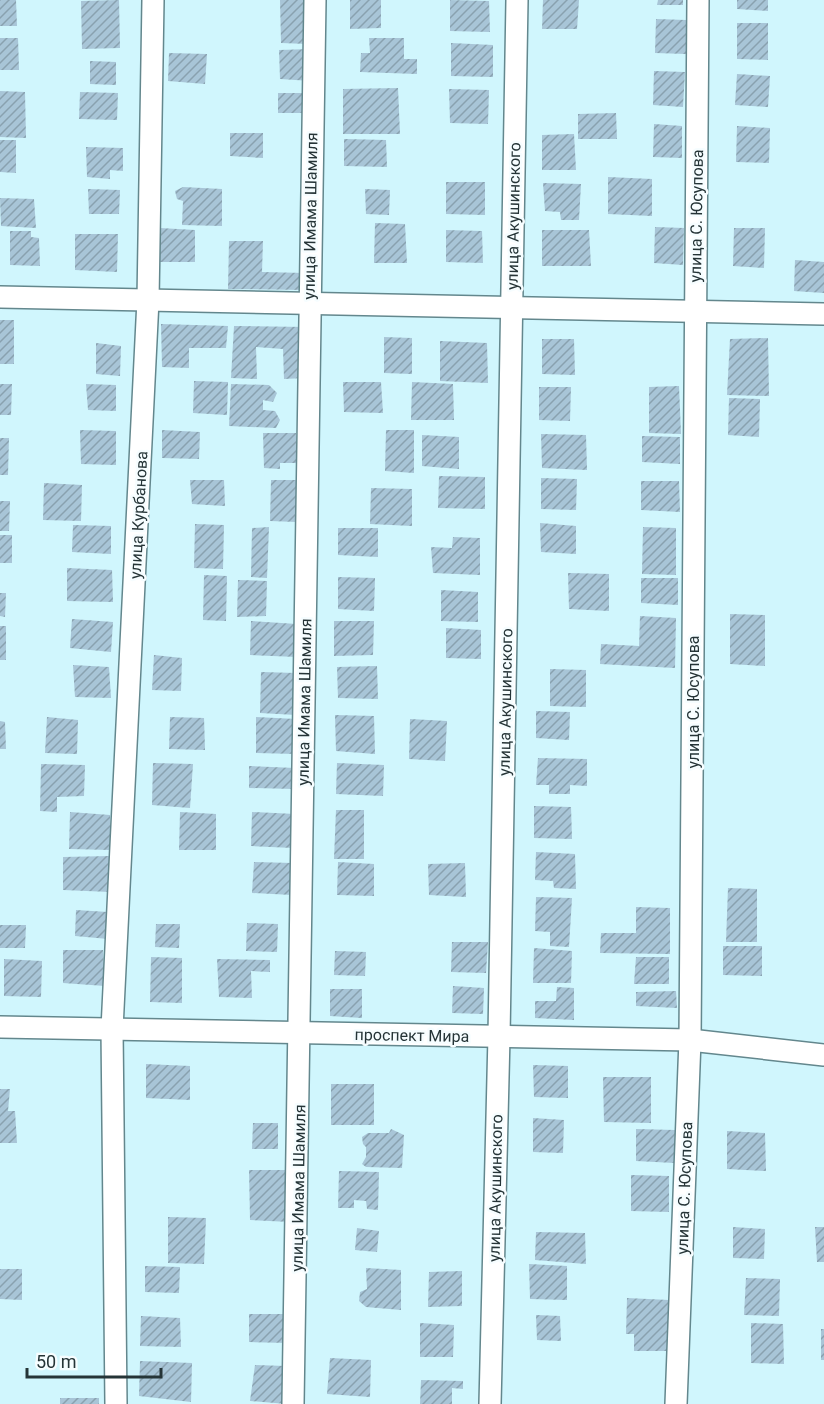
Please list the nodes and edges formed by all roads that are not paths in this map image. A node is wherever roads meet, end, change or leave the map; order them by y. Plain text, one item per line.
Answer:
1 (153, 0) edge
2 (315, 0) edge
3 (517, 0) edge
4 (698, 0) edge
5 (0, 297) edge
6 (148, 300) junction
7 (309, 304) junction
8 (511, 308) junction
9 (695, 312) junction
10 (824, 314) edge
11 (0, 1027) edge
12 (112, 1029) junction
13 (301, 1033) junction
14 (499, 1036) junction
15 (690, 1040) junction
16 (824, 1055) edge
17 (116, 1404) edge
18 (293, 1404) edge
19 (490, 1404) edge
20 (676, 1404) edge

1 - 6 street, улица Курбанова
2 - 7 street, улица Имама Шамиля
3 - 8 street, улица Акушинского
4 - 9 street, улица С. Юсупова
5 - 6 street
6 - 7 street
6 - 12 street, улица Курбанова
7 - 8 street
7 - 13 street, улица Имама Шамиля
8 - 9 street
8 - 14 street, улица Акушинского
9 - 10 street
9 - 15 street, улица С. Юсупова
11 - 12 street, проспект Мира
12 - 13 street, проспект Мира
12 - 17 street, улица Курбанова
13 - 14 street, проспект Мира
13 - 18 street, улица Имама Шамиля
14 - 15 street, проспект Мира
14 - 19 street, улица Акушинского
15 - 16 street, проспект Мира
15 - 20 street, улица С. Юсупова

